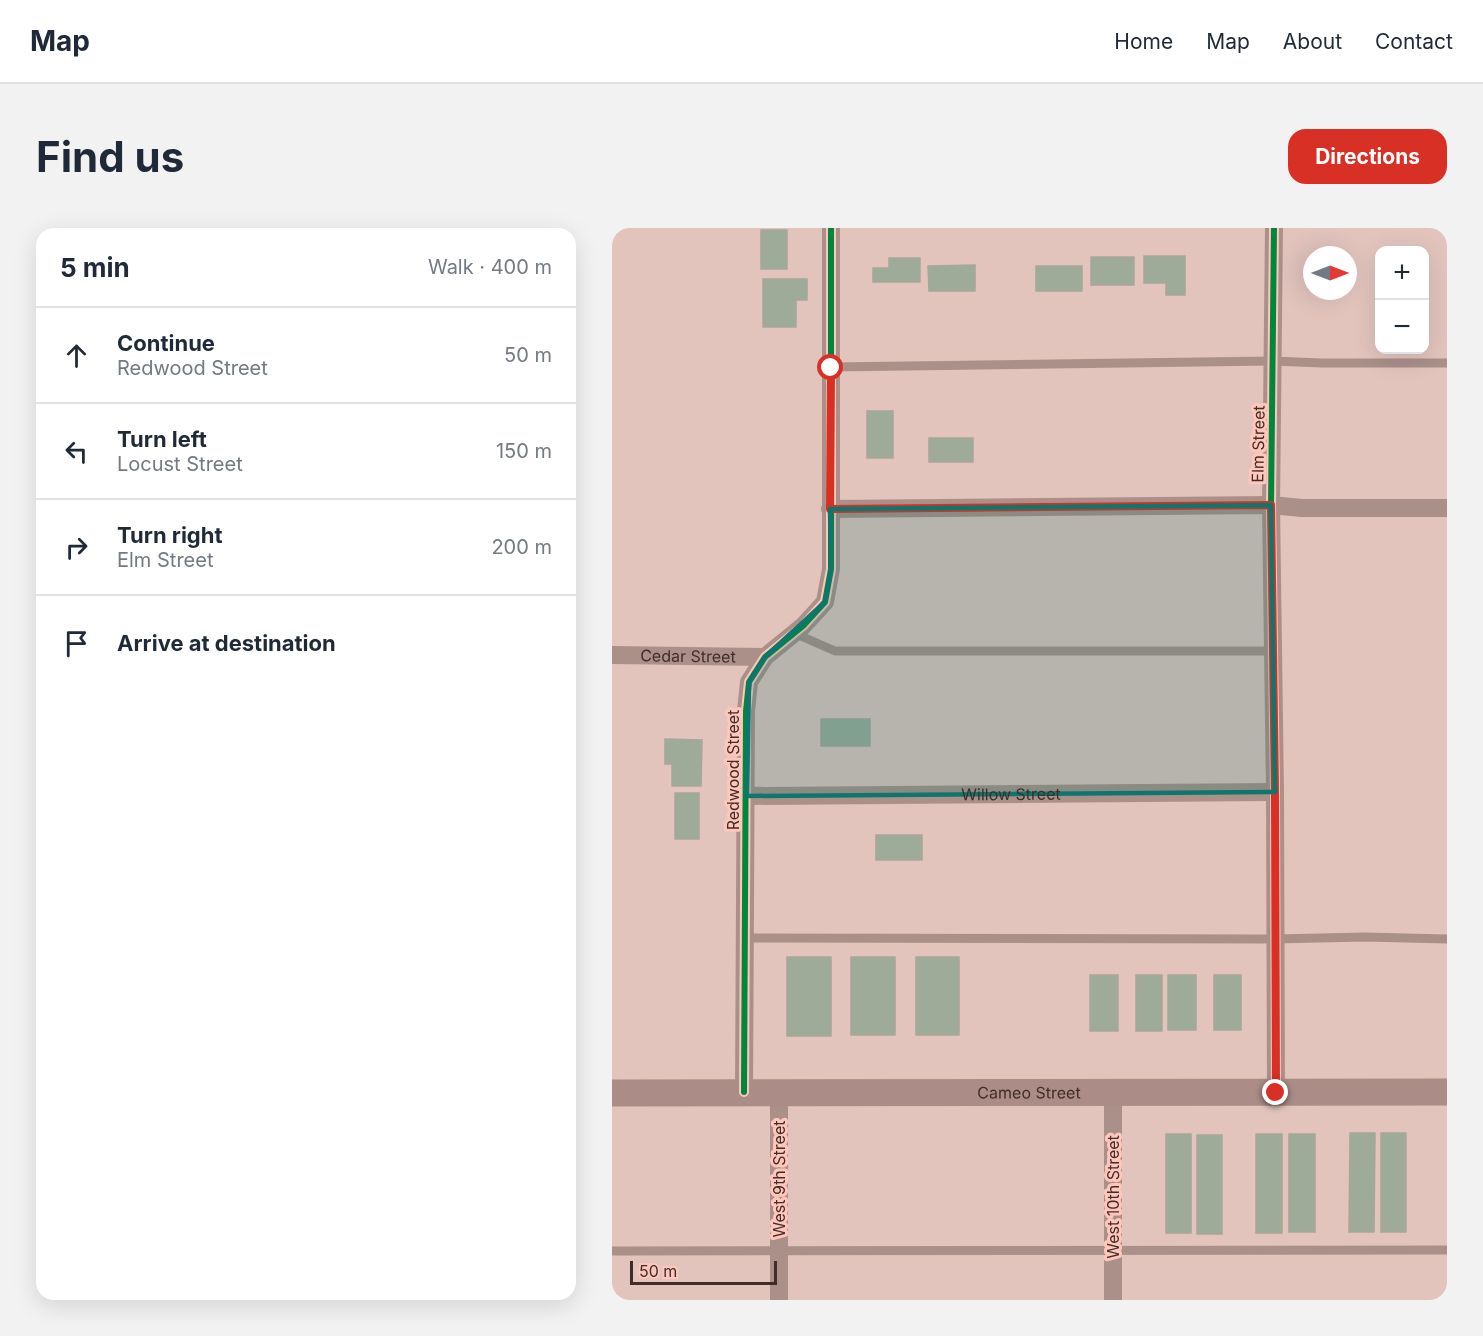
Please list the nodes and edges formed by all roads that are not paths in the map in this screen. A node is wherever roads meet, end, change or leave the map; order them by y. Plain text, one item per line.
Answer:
1 (831, 228) edge
2 (1274, 228) edge
3 (1272, 361) junction
4 (1447, 363) edge
5 (831, 368) junction
6 (1271, 505) junction
7 (1447, 508) edge
8 (830, 509) junction
9 (794, 633) junction
10 (1273, 651) junction
11 (612, 655) edge
12 (765, 657) junction
13 (1275, 792) junction
14 (747, 796) junction
15 (746, 938) junction
16 (1275, 939) junction
17 (1447, 939) edge
18 (744, 1092) junction
19 (1447, 1092) edge
20 (612, 1093) edge
21 (1113, 1093) junction
22 (1276, 1093) junction
23 (779, 1094) junction
24 (1113, 1249) junction
25 (1447, 1250) edge
26 (612, 1251) edge
27 (779, 1252) junction
28 (779, 1300) edge
29 (1113, 1300) edge

1 - 5 street, Redwood Street
2 - 3 street, Elm Street
3 - 4 lane
3 - 5 lane
3 - 6 street, Elm Street
5 - 8 street, Redwood Street
6 - 7 street
6 - 8 street
6 - 10 street, Elm Street
8 - 9 street, Redwood Street
9 - 10 lane
9 - 12 street, Redwood Street
10 - 13 street, Elm Street
11 - 12 street, Cedar Street
12 - 14 street, Redwood Street
13 - 14 street, Willow Street
13 - 16 street, Elm Street
14 - 15 street, Redwood Street
15 - 16 lane
15 - 18 street, Redwood Street
16 - 17 lane
16 - 22 street, Elm Street
18 - 20 street, Cameo Street
18 - 23 street, Cameo Street
19 - 22 street, Cameo Street
21 - 22 street, Cameo Street
21 - 23 street, Cameo Street
21 - 24 street, West 10th Street
23 - 27 street, West 9th Street
24 - 25 lane
24 - 27 lane
24 - 29 street, West 10th Street
26 - 27 lane
27 - 28 street, West 9th Street

